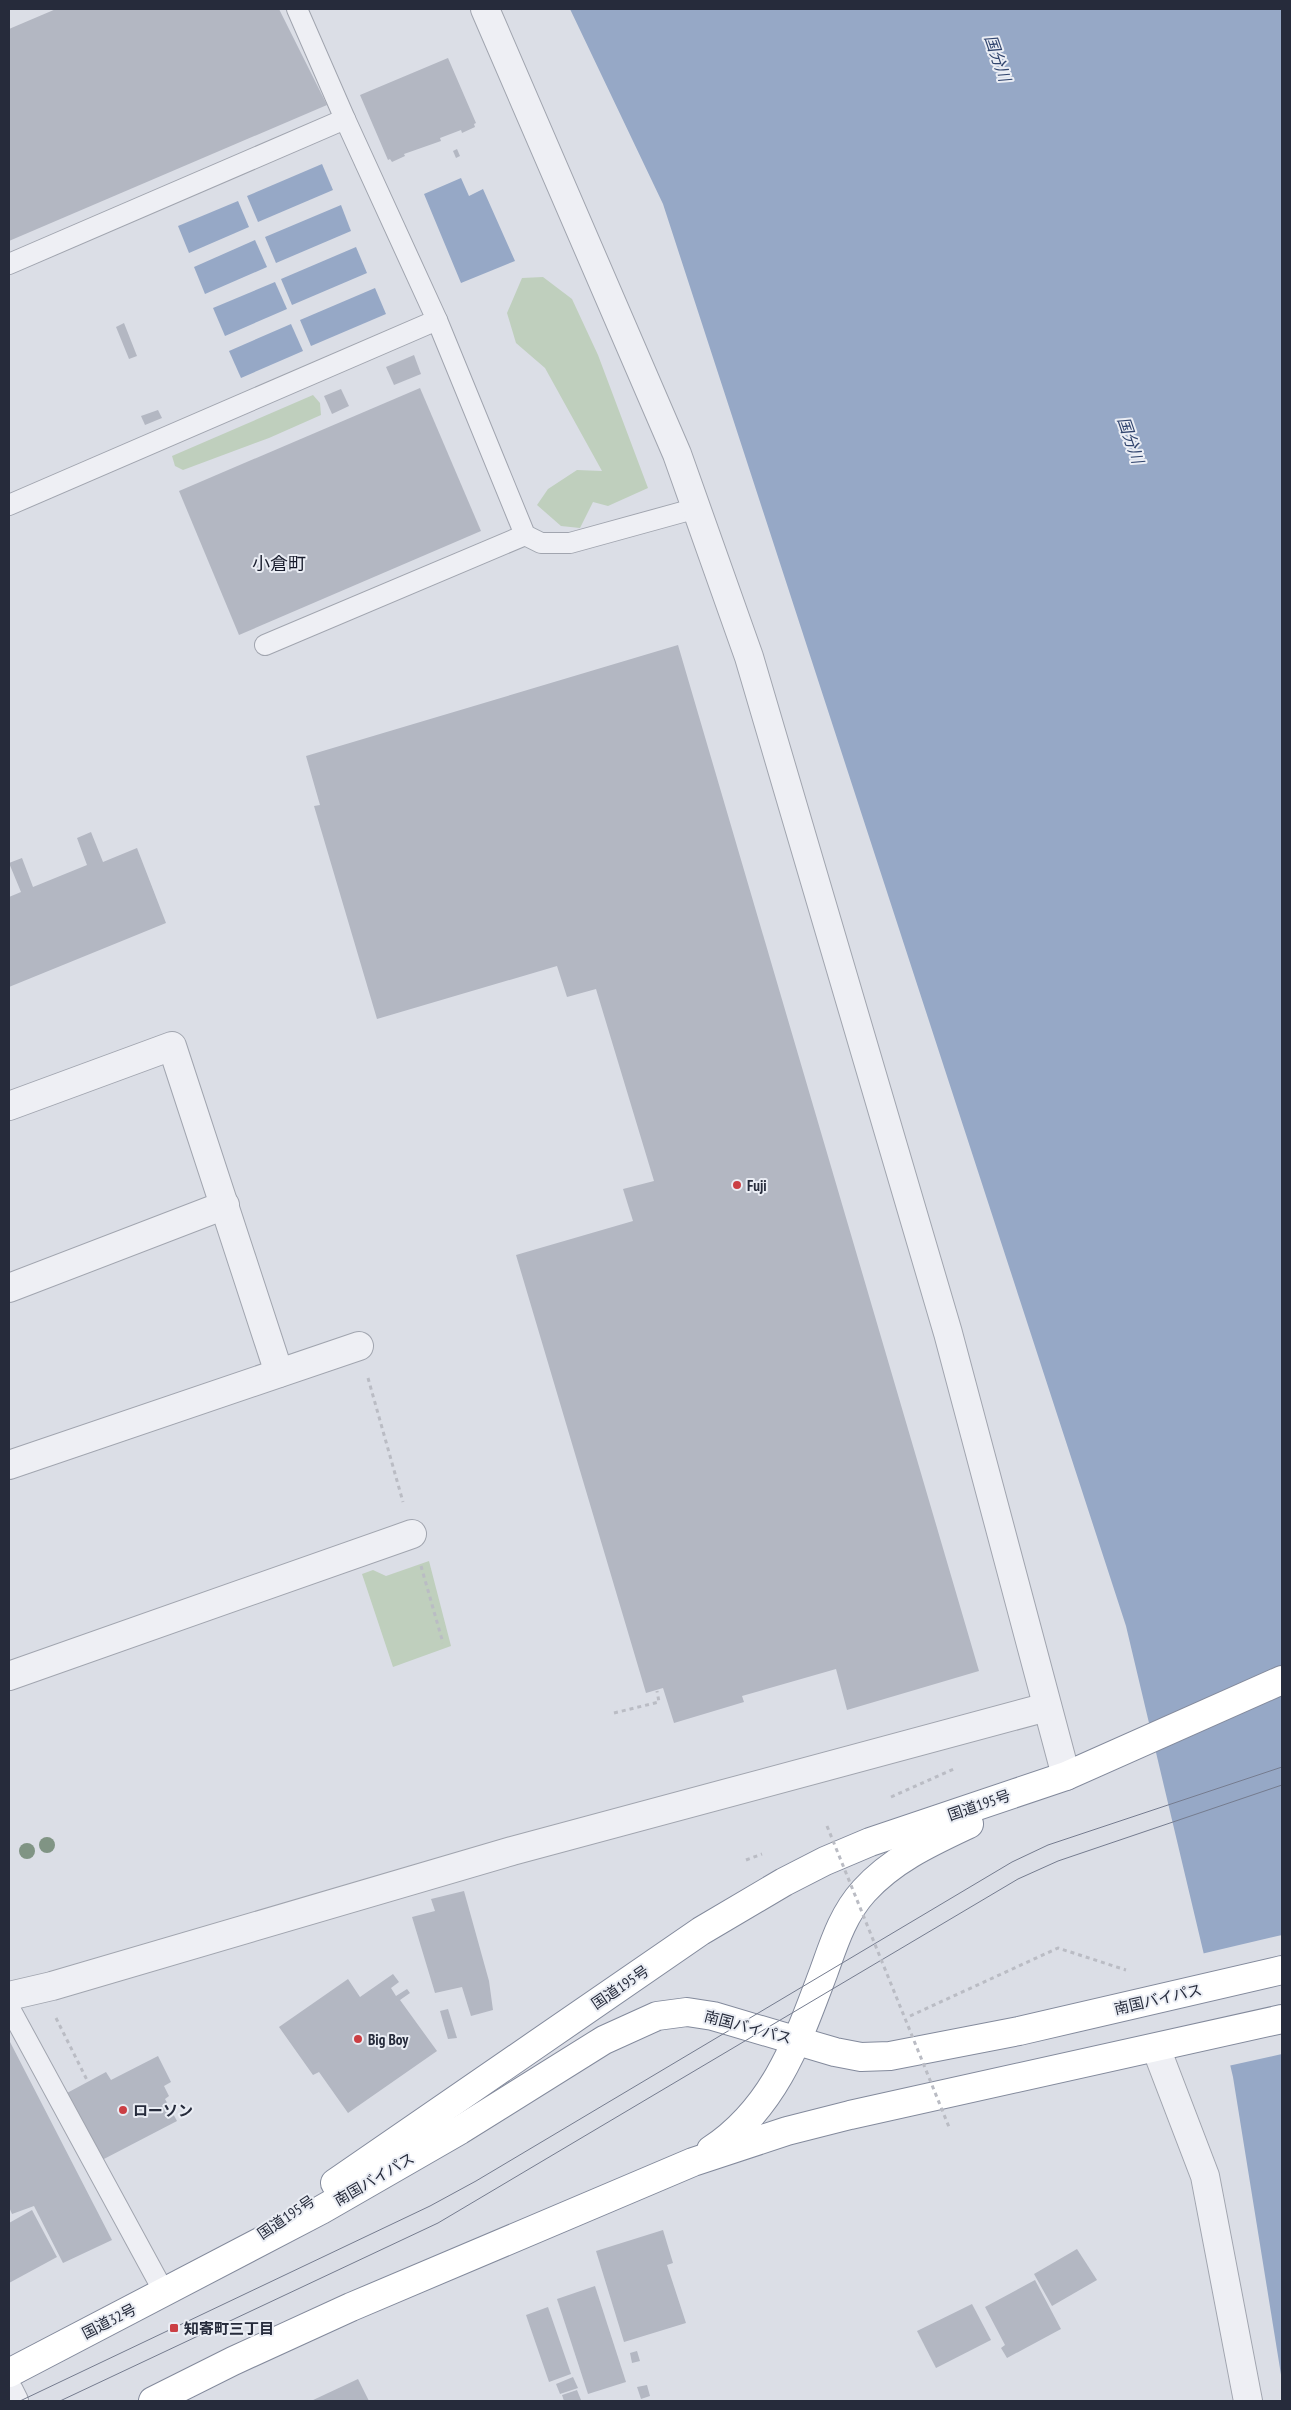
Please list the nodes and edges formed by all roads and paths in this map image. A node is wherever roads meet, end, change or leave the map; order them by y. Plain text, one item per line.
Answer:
1 (297, 9) edge
2 (485, 9) edge
3 (345, 119) junction
4 (9, 264) edge
5 (437, 320) junction
6 (9, 505) edge
7 (698, 508) junction
8 (525, 535) junction
9 (265, 645) dead end
10 (9, 1106) edge
11 (224, 1206) junction
12 (9, 1288) edge
13 (360, 1346) joint
14 (279, 1373) junction
15 (9, 1465) edge
16 (412, 1534) junction
17 (443, 1643) dead end
18 (9, 1676) edge
19 (1282, 1680) edge
20 (656, 1691) dead end
21 (1047, 1707) junction
22 (614, 1713) dead end
23 (961, 1766) dead end
24 (1066, 1776) junction
25 (890, 1798) dead end
26 (836, 1822) dead end
27 (1282, 1970) edge
28 (1127, 1971) dead end
29 (52, 1986) junction
30 (9, 1996) edge
31 (9, 2007) edge
32 (905, 2018) junction
33 (1282, 2019) edge
34 (799, 2040) junction
35 (1168, 2045) junction
36 (88, 2082) dead end
37 (949, 2128) dead end
38 (693, 2162) junction
39 (209, 2268) junction
40 (164, 2292) junction
41 (9, 2373) edge
42 (9, 2391) edge
43 (14, 2401) edge
44 (153, 2401) edge
45 (1248, 2401) edge

1 - 3 lane
2 - 7 street
3 - 4 lane
3 - 5 lane
5 - 6 lane
5 - 8 lane
7 - 8 lane
7 - 21 street
8 - 9 lane
10 - 11 street
11 - 12 street
11 - 14 street
13 - 14 street
13 - 16 path
14 - 15 street
16 - 17 path
16 - 18 street
19 - 24 highway, 国道195号
20 - 22 path
21 - 24 street
21 - 29 street
23 - 25 path
24 - 34 highway, 国道195号
24 - 39 highway, 国道195号
26 - 32 path, bridge
27 - 34 highway, 南国バイパス
28 - 32 path
29 - 30 street
29 - 36 path
31 - 40 lane
32 - 37 path, bridge
33 - 35 highway
34 - 38 highway, 国道195号
34 - 39 highway, 南国バイパス
35 - 38 highway
35 - 45 street
38 - 44 highway
39 - 40 highway, 国道32号
40 - 41 highway, 国道32号
42 - 43 street

